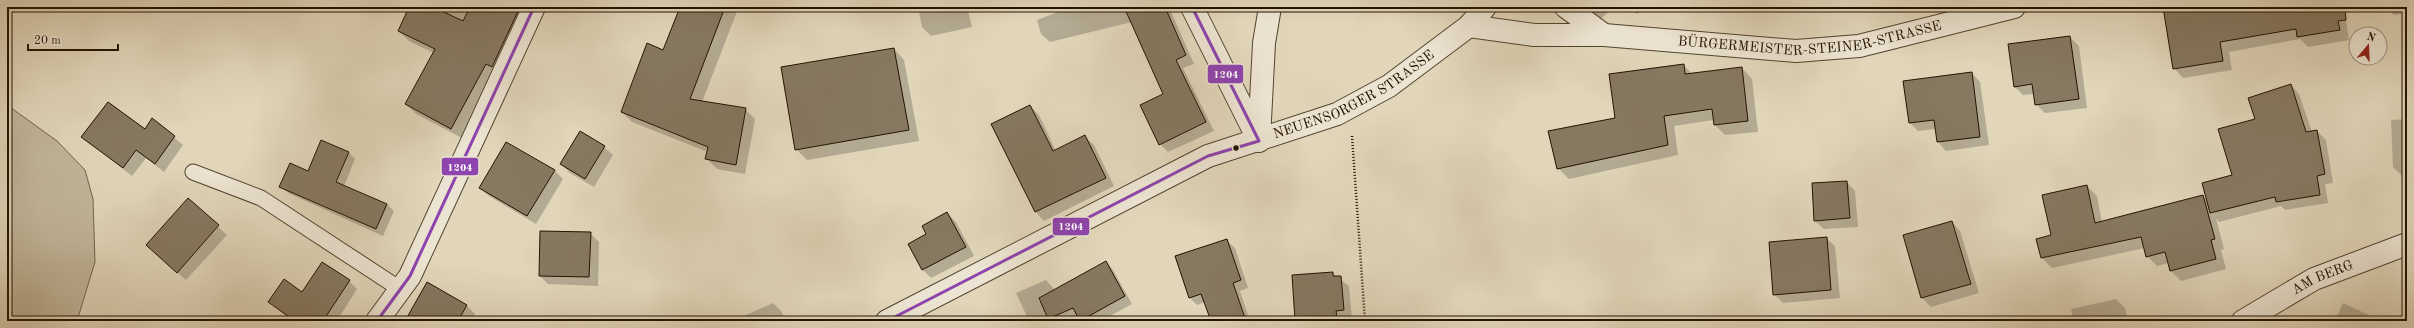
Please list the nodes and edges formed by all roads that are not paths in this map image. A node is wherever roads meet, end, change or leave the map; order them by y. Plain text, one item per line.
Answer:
1 (534, 7) edge
2 (1192, 7) edge
3 (1270, 7) edge
4 (1485, 7) edge
5 (1566, 7) edge
6 (2014, 7) edge
7 (1469, 26) junction
8 (1604, 35) junction
9 (1259, 140) junction
10 (193, 172) dead end
11 (2407, 244) edge
12 (400, 289) junction
13 (377, 321) edge
14 (887, 321) edge
15 (2243, 321) edge

1 - 12 street
2 - 9 street
3 - 9 street
4 - 7 street, NEUENSORGER STRASSE
5 - 8 street
6 - 8 street, BÜRGERMEISTER-STEINER-STRASSE
7 - 8 street, BÜRGERMEISTER-STEINER-STRASSE
7 - 9 street, NEUENSORGER STRASSE
9 - 14 street, NEUENSORGER STRASSE
10 - 12 lane
11 - 15 street, AM BERG
12 - 13 street

